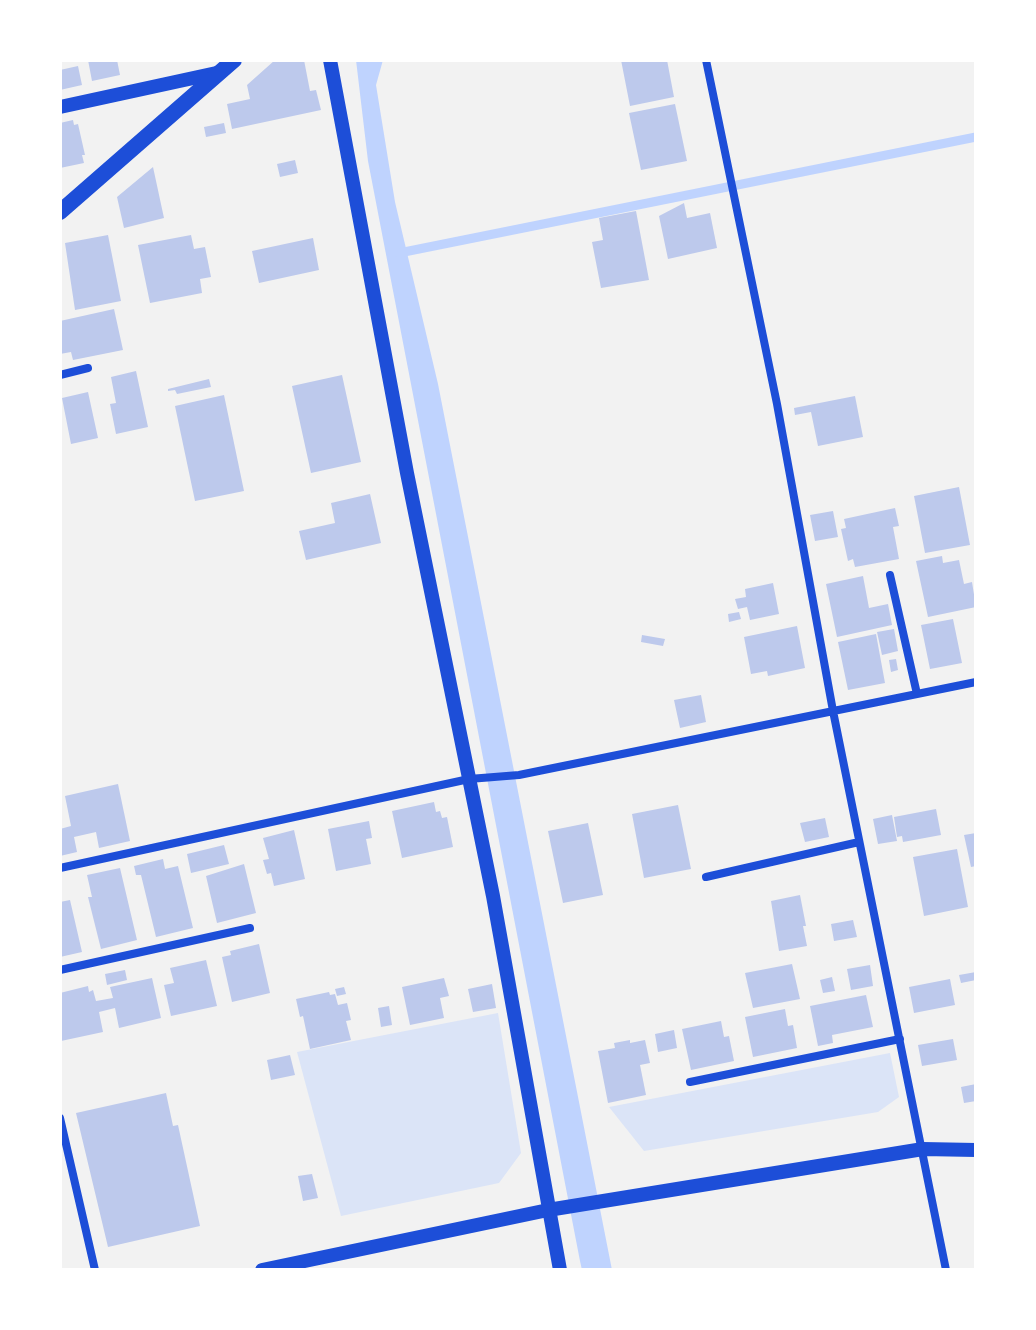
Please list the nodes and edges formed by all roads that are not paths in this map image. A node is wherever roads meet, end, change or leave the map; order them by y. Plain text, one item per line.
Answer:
1 (234, 60) edge
2 (330, 60) edge
3 (706, 60) edge
4 (221, 72) junction
5 (60, 107) edge
6 (60, 212) edge
7 (88, 368) dead end
8 (60, 375) edge
9 (890, 575) dead end
10 (976, 682) edge
11 (917, 694) junction
12 (833, 711) junction
13 (469, 779) junction
14 (859, 842) junction
15 (60, 868) edge
16 (706, 877) dead end
17 (250, 928) dead end
18 (60, 970) edge
19 (900, 1039) junction
20 (690, 1082) dead end
21 (60, 1118) edge
22 (923, 1149) junction
23 (976, 1150) edge
24 (556, 1209) junction
25 (95, 1270) edge
26 (262, 1270) edge
27 (560, 1270) edge
28 (946, 1270) edge

1 - 4 main road
2 - 13 street
3 - 12 street
4 - 5 street
4 - 6 main road
7 - 8 street
9 - 11 street
10 - 11 street
11 - 12 street
12 - 13 street
12 - 14 street
13 - 15 street
13 - 24 street
14 - 16 street
14 - 19 street
17 - 18 street
19 - 20 street
19 - 22 street
21 - 25 street
22 - 23 street
22 - 24 street
22 - 28 street
24 - 26 street
24 - 27 street

